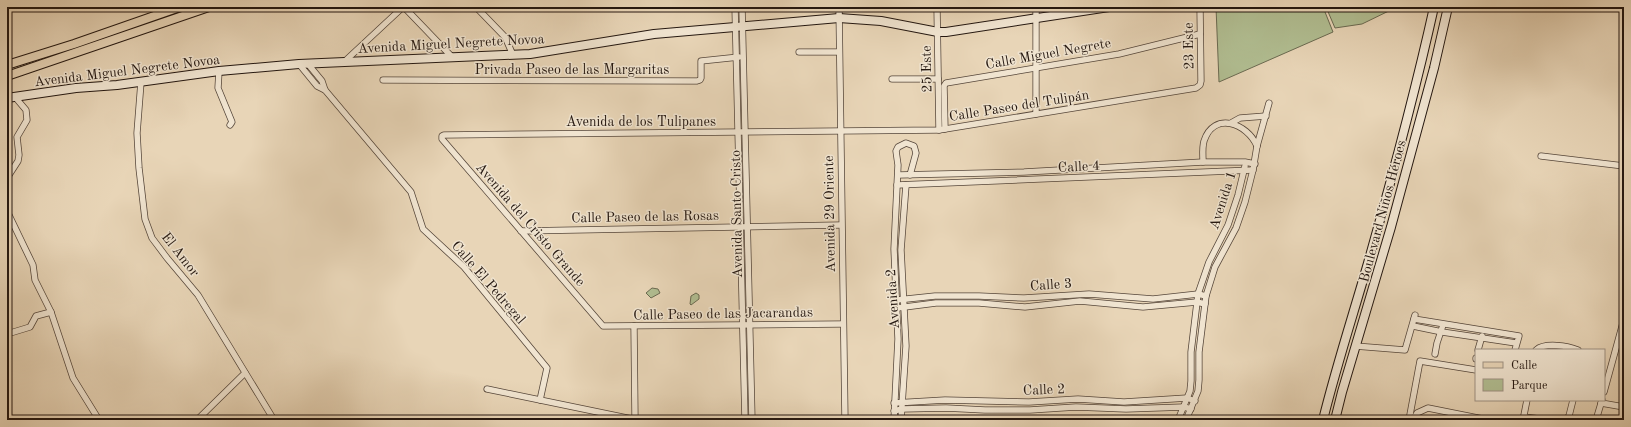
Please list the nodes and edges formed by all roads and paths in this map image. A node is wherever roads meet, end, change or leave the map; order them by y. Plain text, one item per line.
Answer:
1 (180, 7) edge
2 (209, 7) edge
3 (404, 7) edge
4 (476, 7) edge
5 (736, 7) edge
6 (742, 7) edge
7 (839, 7) edge
8 (937, 7) edge
9 (1036, 7) edge
10 (1109, 7) edge
11 (1200, 7) edge
12 (1434, 7) edge
13 (1448, 7) edge
14 (839, 18) junction
15 (1036, 18) junction
16 (739, 28) junction
17 (938, 32) junction
18 (1200, 34) junction
19 (799, 52) dead end
20 (839, 52) junction
21 (513, 55) junction
22 (743, 57) junction
23 (453, 58) junction
24 (736, 58) junction
25 (344, 62) junction
26 (299, 64) junction
27 (308, 64) junction
28 (7, 65) edge
29 (1037, 68) junction
30 (219, 71) junction
31 (7, 76) edge
32 (938, 78) junction
33 (892, 79) dead end
34 (383, 80) dead end
35 (141, 82) junction
36 (1200, 85) joint
37 (325, 90) junction
38 (11, 98) edge
39 (1270, 103) dead end
40 (1036, 114) junction
41 (1266, 116) junction
42 (1231, 123) junction
43 (230, 125) dead end
44 (942, 130) junction
45 (840, 131) junction
46 (739, 133) junction
47 (746, 133) junction
48 (442, 136) joint
49 (1257, 146) junction
50 (1541, 156) dead end
51 (1203, 162) junction
52 (1245, 162) junction
53 (1254, 164) junction
54 (1624, 166) edge
55 (1100, 168) junction
56 (1245, 170) junction
57 (1253, 170) junction
58 (898, 175) junction
59 (910, 175) junction
60 (1101, 177) junction
61 (7, 178) edge
62 (897, 185) junction
63 (906, 185) junction
64 (7, 211) edge
65 (841, 225) junction
66 (741, 226) junction
67 (748, 226) junction
68 (521, 231) junction
69 (1198, 294) junction
70 (1206, 296) junction
71 (1044, 297) junction
72 (904, 299) junction
73 (897, 300) junction
74 (1197, 302) junction
75 (1045, 304) junction
76 (1205, 304) junction
77 (905, 307) junction
78 (897, 308) junction
79 (51, 312) junction
80 (1624, 319) edge
81 (842, 324) junction
82 (743, 325) junction
83 (750, 325) junction
84 (1443, 325) junction
85 (603, 326) joint
86 (634, 326) junction
87 (1413, 326) junction
88 (1482, 331) junction
89 (1442, 332) junction
90 (7, 334) edge
91 (1481, 338) junction
92 (1516, 343) junction
93 (1355, 346) junction
94 (1478, 349) edge
95 (1515, 349) edge
96 (1537, 349) edge
97 (1576, 349) edge
98 (1435, 354) dead end
99 (1475, 370) edge
100 (245, 373) junction
101 (1605, 388) edge
102 (487, 389) dead end
103 (1187, 398) junction
104 (540, 400) junction
105 (1194, 401) junction
106 (1527, 401) edge
107 (1573, 401) edge
108 (902, 402) junction
109 (1029, 402) junction
110 (1601, 402) edge
111 (894, 403) junction
112 (1184, 407) junction
113 (1624, 407) edge
114 (902, 409) junction
115 (1191, 409) junction
116 (1030, 410) junction
117 (894, 411) junction
118 (1524, 418) edge
119 (99, 420) edge
120 (197, 420) edge
121 (274, 420) edge
122 (745, 420) edge
123 (752, 420) edge
124 (845, 420) edge
125 (894, 420) edge
126 (901, 420) edge
127 (1178, 420) edge
128 (1186, 420) edge
129 (1323, 420) edge
130 (1335, 420) edge
131 (1409, 420) edge
132 (1413, 420) edge
133 (1488, 420) edge
134 (1549, 420) edge
135 (1565, 420) edge
136 (1596, 420) edge

1 - 28 main road
2 - 31 main road
3 - 23 street
3 - 25 street
4 - 21 street
5 - 16 street, Avenida Santo Cristo
6 - 16 street, Avenida Santo Cristo
7 - 14 street, Avenida 29 Oriente
8 - 17 street, 25 Este
9 - 15 street
10 - 15 main road, Avenida Miguel Negrete Novoa
11 - 18 street, 23 Este
12 - 129 main road, Boulevard Niños Héroes
13 - 93 main road, Boulevard Niños Héroes
14 - 16 main road, Avenida Miguel Negrete Novoa
14 - 17 main road, Avenida Miguel Negrete Novoa
14 - 20 street, Avenida 29 Oriente
15 - 17 main road, Avenida Miguel Negrete Novoa
15 - 29 street
16 - 21 main road, Avenida Miguel Negrete Novoa
16 - 22 street, Avenida Santo Cristo
16 - 24 street, Avenida Santo Cristo
17 - 32 street, 25 Este
18 - 29 street, Calle Miguel Negrete
18 - 36 street, 23 Este
19 - 20 street
20 - 45 street, Avenida 29 Oriente
21 - 23 main road, Avenida Miguel Negrete Novoa
22 - 24 street, Privada Paseo de las Margaritas
22 - 47 street, Avenida Santo Cristo
23 - 25 main road, Avenida Miguel Negrete Novoa
24 - 34 street, Privada Paseo de las Margaritas
24 - 46 street, Avenida Santo Cristo
25 - 27 main road, Avenida Miguel Negrete Novoa
26 - 27 main road, Avenida Miguel Negrete Novoa
26 - 30 main road, Avenida Miguel Negrete Novoa
26 - 37 street, Calle El Pedregal
27 - 37 street, Calle El Pedregal
29 - 40 street
29 - 44 street, Calle Miguel Negrete
30 - 35 main road, Avenida Miguel Negrete Novoa
30 - 43 street
32 - 33 street
32 - 44 street, 25 Este
35 - 38 main road, Avenida Miguel Negrete Novoa
35 - 100 street, El Amor
36 - 40 street, Calle Paseo del Tulipán
37 - 104 street, Calle El Pedregal
38 - 61 street
39 - 41 street
40 - 44 street, Calle Paseo del Tulipán
41 - 42 street
41 - 49 street
42 - 49 street
42 - 51 street
44 - 45 street, Calle Paseo del Tulipán
45 - 47 street, Avenida de los Tulipanes
45 - 65 street, Avenida 29 Oriente
46 - 47 street, Avenida de los Tulipanes
46 - 48 street, Avenida de los Tulipanes
46 - 66 street, Avenida Santo Cristo
47 - 67 street, Avenida Santo Cristo
48 - 68 street, Avenida del Cristo Grande
49 - 53 street
50 - 54 street
51 - 52 street, Calle 4
51 - 55 street, Calle 4
52 - 53 street, Avenida 1
52 - 56 street, Avenida 1
53 - 57 street, Avenida 1
55 - 59 street, Calle 4
55 - 60 street
56 - 57 street, Calle 4
56 - 60 street, Calle 4
56 - 69 street, Avenida 1
57 - 70 street, Avenida 1
58 - 59 street, Calle 4
58 - 59 street, Avenida 2
58 - 62 street, Avenida 2
60 - 63 street, Calle 4
62 - 63 street
62 - 73 street, Avenida 2
63 - 72 street, Avenida 2
64 - 79 street
65 - 67 street, Calle Paseo de las Rosas
65 - 81 street, Avenida 29 Oriente
66 - 67 street, Calle Paseo de las Rosas
66 - 68 street, Calle Paseo de las Rosas
66 - 82 street, Avenida Santo Cristo
67 - 83 street, Avenida Santo Cristo
68 - 85 street, Avenida del Cristo Grande
69 - 70 street, Calle 3
69 - 71 street, Calle 3
69 - 74 street, Avenida 1
70 - 76 street, Avenida 1
71 - 72 street, Calle 3
71 - 75 street
72 - 73 street, Calle 3
72 - 77 street, Avenida 2
73 - 78 street, Avenida 2
74 - 75 street, Calle 3
74 - 76 street, Calle 3
74 - 103 street, Avenida 1
75 - 77 street, Calle 3
76 - 105 street, Avenida 1
77 - 78 street, Calle 3
77 - 108 street, Avenida 2
78 - 111 street, Avenida 2
79 - 90 street
79 - 119 street
80 - 101 street
81 - 83 street, Calle Paseo de las Jacarandas
81 - 124 street, Avenida 29 Oriente
82 - 83 street, Calle Paseo de las Jacarandas
82 - 86 street, Calle Paseo de las Jacarandas
82 - 122 street, Avenida Santo Cristo
83 - 123 street, Avenida Santo Cristo
84 - 87 street
84 - 88 street
84 - 89 street
85 - 86 street, Calle Paseo de las Jacarandas
86 - 104 street
87 - 89 street
87 - 93 street
88 - 91 street
88 - 92 street
89 - 91 street
89 - 98 street
91 - 92 street
91 - 94 street
92 - 95 street
93 - 130 main road, Boulevard Niños Héroes
96 - 97 street
99 - 131 street
100 - 120 street
100 - 121 street, El Amor
102 - 104 street
103 - 105 street, Calle 2
103 - 109 street, Calle 2
103 - 112 street, Avenida 1
105 - 115 street, Avenida 1
106 - 118 street
107 - 135 street
108 - 109 street, Calle 2
108 - 111 street, Calle 2
108 - 114 street, Avenida 2
109 - 116 street
110 - 113 street
110 - 136 street
111 - 117 street, Avenida 2
112 - 115 street, Calle 2
112 - 116 street, Calle 2
112 - 127 street, Avenida 1
114 - 116 street, Calle 2
114 - 117 street, Calle 2
114 - 126 street, Avenida 2
115 - 128 street, Avenida 1
117 - 125 street, Avenida 2
118 - 134 street
132 - 133 street

